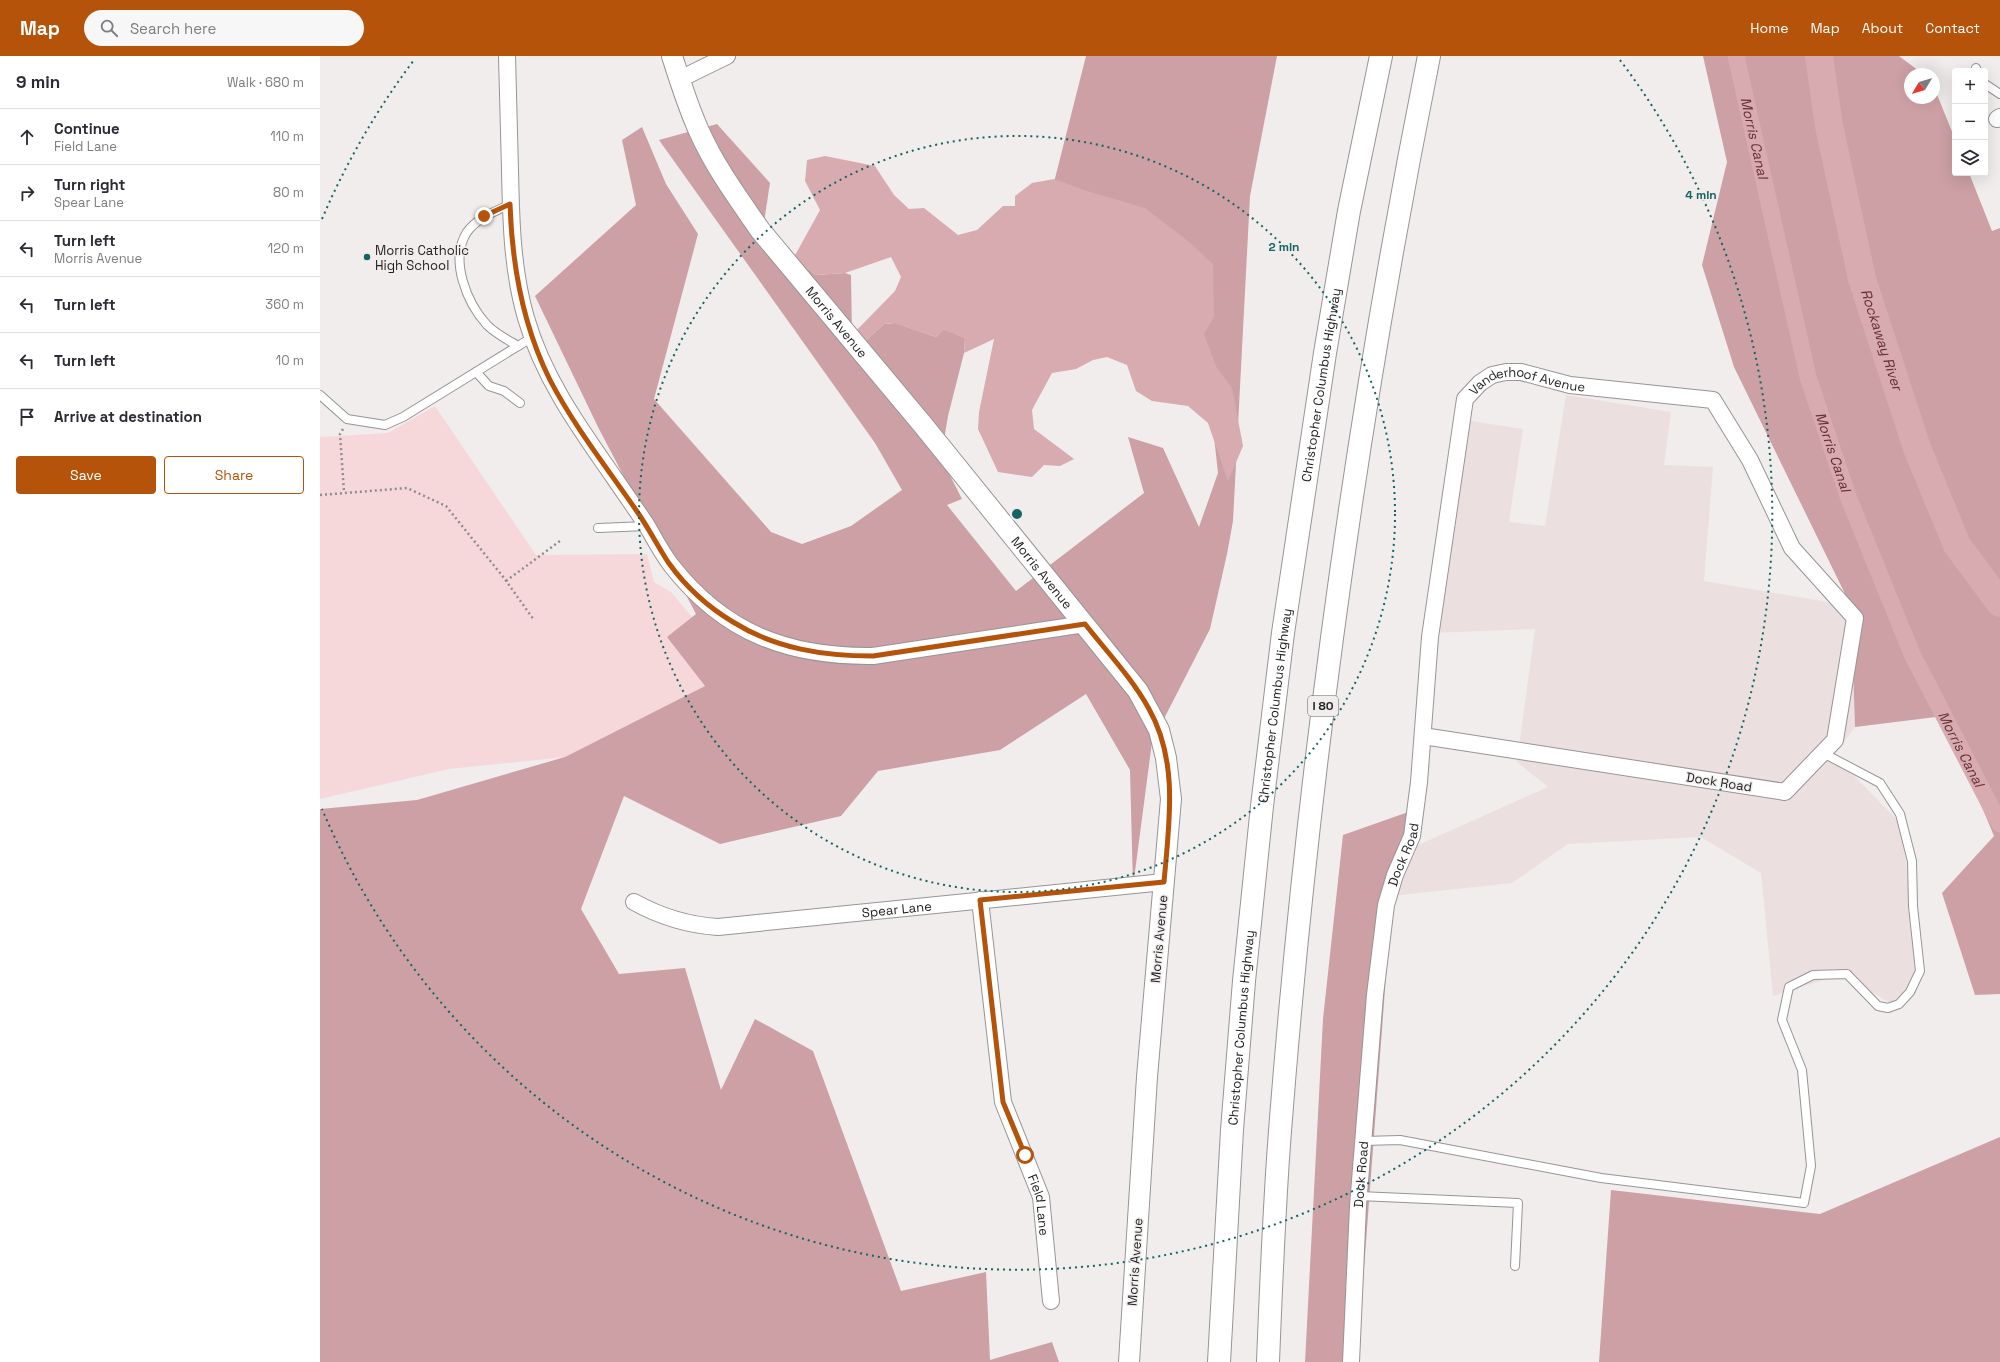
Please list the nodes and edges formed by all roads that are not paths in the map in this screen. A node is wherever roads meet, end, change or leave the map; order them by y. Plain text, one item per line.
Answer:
1 (507, 56) edge
2 (672, 56) edge
3 (728, 56) edge
4 (1381, 56) edge
5 (1429, 56) edge
6 (680, 79) junction
7 (1988, 86) edge
8 (2000, 94) edge
9 (510, 204) junction
10 (532, 337) junction
11 (518, 346) junction
12 (476, 372) junction
13 (320, 395) edge
14 (520, 403) dead end
15 (647, 526) junction
16 (598, 528) dead end
17 (1085, 624) junction
18 (1423, 736) junction
19 (1823, 753) junction
20 (1164, 882) junction
21 (980, 900) junction
22 (634, 902) dead end
23 (1363, 1141) junction
24 (1359, 1196) junction
25 (1515, 1266) dead end
26 (1051, 1301) dead end
27 (1129, 1360) edge
28 (1220, 1362) edge
29 (1268, 1362) edge
30 (1351, 1362) edge

1 - 9 street
2 - 6 street, Morris Avenue
3 - 6 street
4 - 28 highway, Christopher Columbus Highway
5 - 29 highway, I 80
6 - 17 street, Morris Avenue
7 - 8 lane
9 - 10 street
9 - 11 lane
10 - 11 lane
10 - 15 street
11 - 12 lane
12 - 13 lane
12 - 14 lane
15 - 16 lane
15 - 17 street
17 - 20 street, Morris Avenue
18 - 19 street, Dock Road
18 - 19 street, Vanderhoof Avenue
18 - 23 street, Dock Road
19 - 23 lane
20 - 21 street, Spear Lane
20 - 27 street, Morris Avenue
21 - 22 street, Spear Lane
21 - 26 street, Field Lane
23 - 24 street, Dock Road
24 - 25 lane
24 - 30 street, Dock Road

